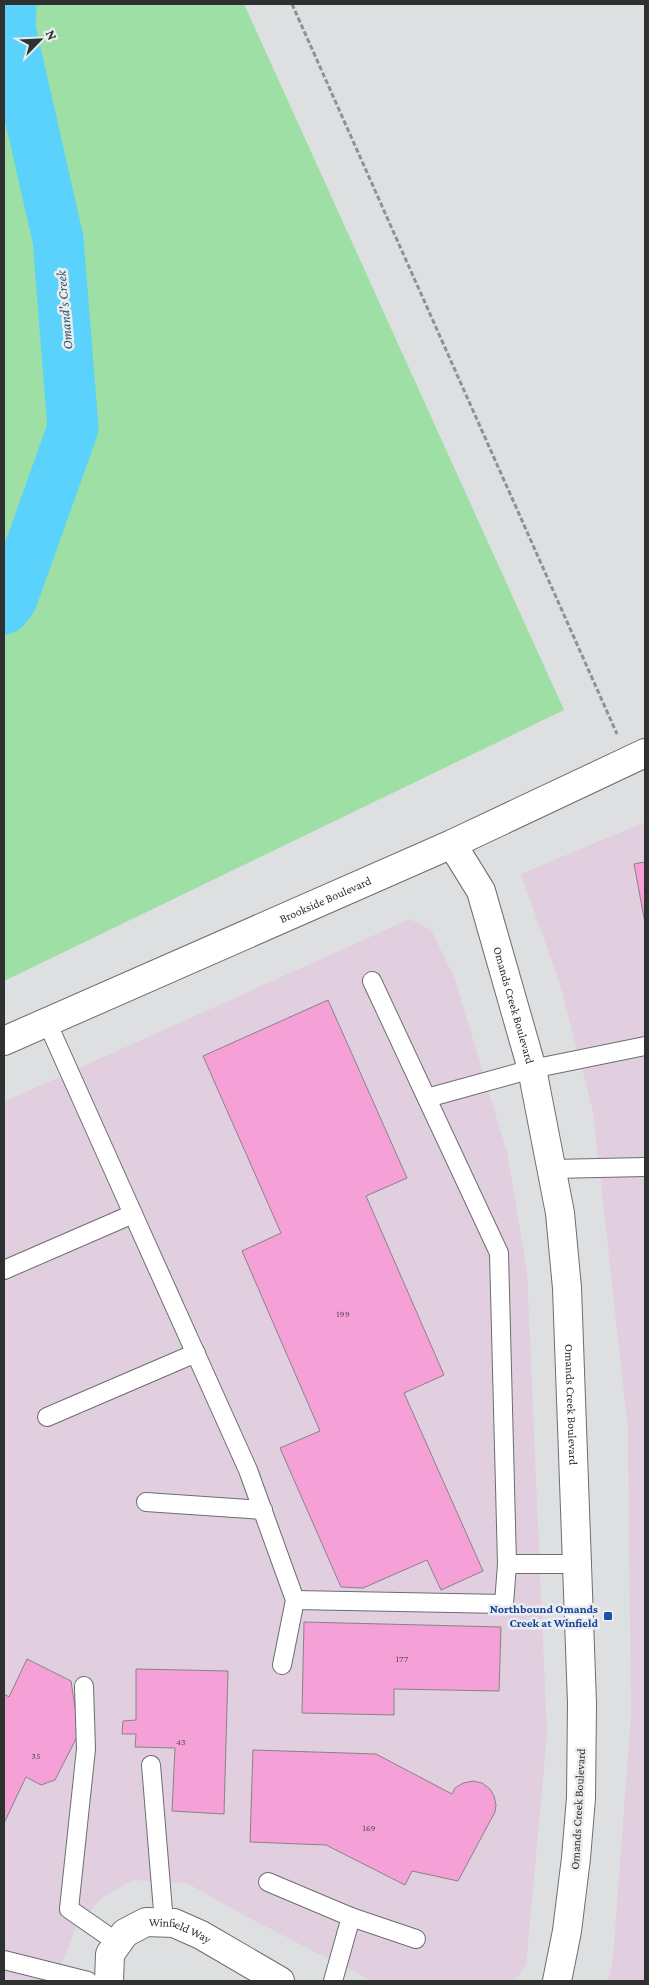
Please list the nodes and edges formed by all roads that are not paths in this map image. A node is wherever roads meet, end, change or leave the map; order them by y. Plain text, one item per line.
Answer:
1 (645, 753) edge
2 (452, 844) junction
3 (372, 981) dead end
4 (47, 1022) junction
5 (4, 1040) edge
6 (645, 1046) edge
7 (532, 1069) junction
8 (427, 1098) junction
9 (645, 1167) edge
10 (552, 1169) junction
11 (133, 1214) junction
12 (4, 1270) edge
13 (196, 1353) junction
14 (47, 1417) dead end
15 (146, 1502) dead end
16 (263, 1510) junction
17 (507, 1564) junction
18 (577, 1564) junction
19 (295, 1600) junction
20 (282, 1665) dead end
21 (84, 1686) dead end
22 (151, 1765) dead end
23 (268, 1882) dead end
24 (351, 1917) junction
25 (164, 1923) junction
26 (416, 1939) dead end
27 (118, 1943) junction
28 (4, 1960) edge
29 (88, 1981) edge
30 (109, 1981) edge
31 (280, 1981) edge
32 (333, 1981) edge
33 (557, 1981) edge

1 - 2 street, Brookside Boulevard
2 - 4 street, Brookside Boulevard
2 - 7 street, Omands Creek Boulevard
3 - 8 lane
4 - 5 street, Brookside Boulevard
4 - 11 lane
6 - 7 lane
7 - 8 lane
7 - 10 street, Omands Creek Boulevard
8 - 17 lane
9 - 10 lane
10 - 18 street, Omands Creek Boulevard
11 - 12 lane
11 - 13 lane
13 - 14 lane
13 - 16 lane
15 - 16 lane
16 - 19 lane
17 - 18 lane
17 - 19 lane
18 - 33 street, Omands Creek Boulevard
19 - 20 lane
21 - 27 lane
22 - 25 lane
23 - 24 lane
24 - 26 lane
24 - 32 lane
25 - 27 street, Winfield Way
25 - 31 street, Winfield Way
27 - 30 street, Winfield Way
28 - 29 lane

